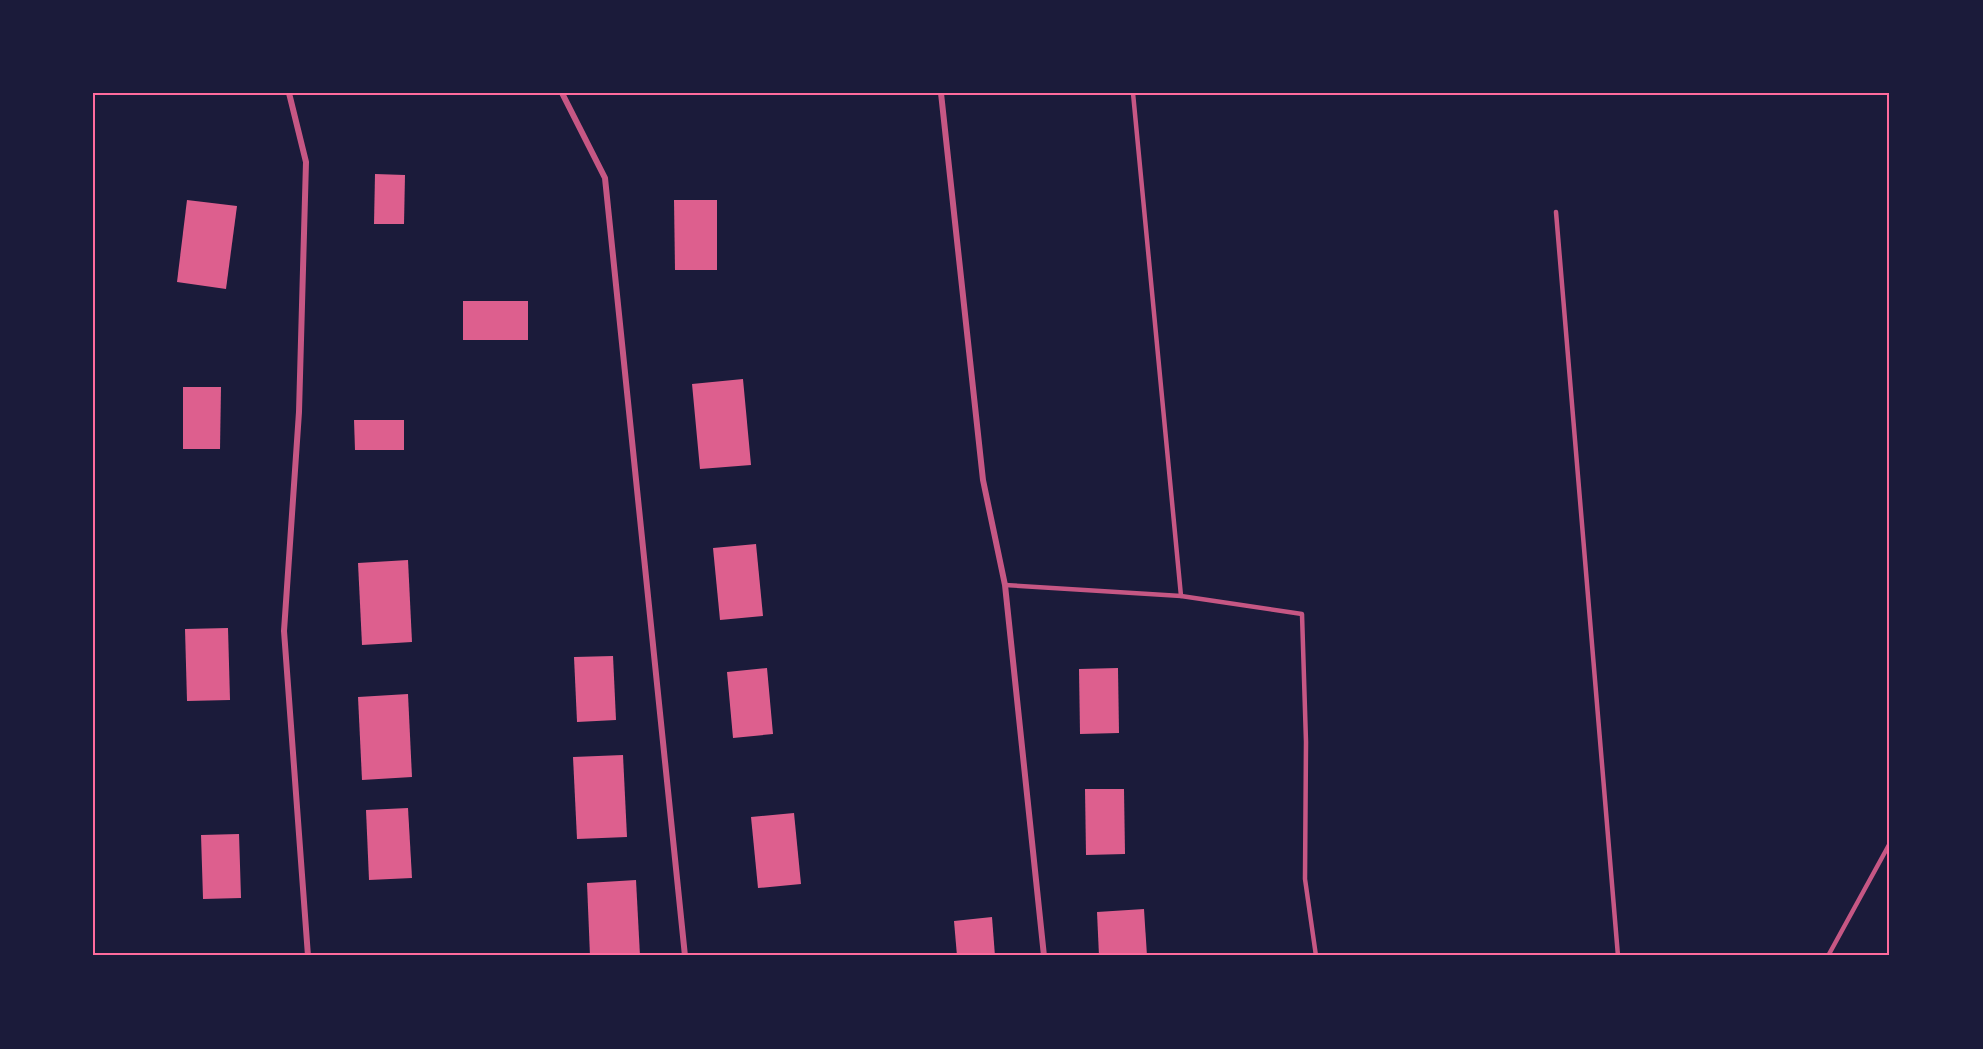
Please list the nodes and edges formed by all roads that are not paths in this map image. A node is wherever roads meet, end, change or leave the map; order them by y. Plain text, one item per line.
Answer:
1 (289, 93) edge
2 (562, 93) edge
3 (941, 93) edge
4 (1133, 93) edge
5 (1556, 212) dead end
6 (1005, 585) junction
7 (1181, 596) junction
8 (1890, 843) edge
9 (308, 956) edge
10 (685, 956) edge
11 (1044, 956) edge
12 (1316, 956) edge
13 (1618, 956) edge
14 (1827, 956) edge

1 - 9 street
2 - 10 street
3 - 6 street
4 - 7 lane
5 - 13 lane
6 - 7 lane
6 - 11 street
7 - 12 lane
8 - 14 lane

